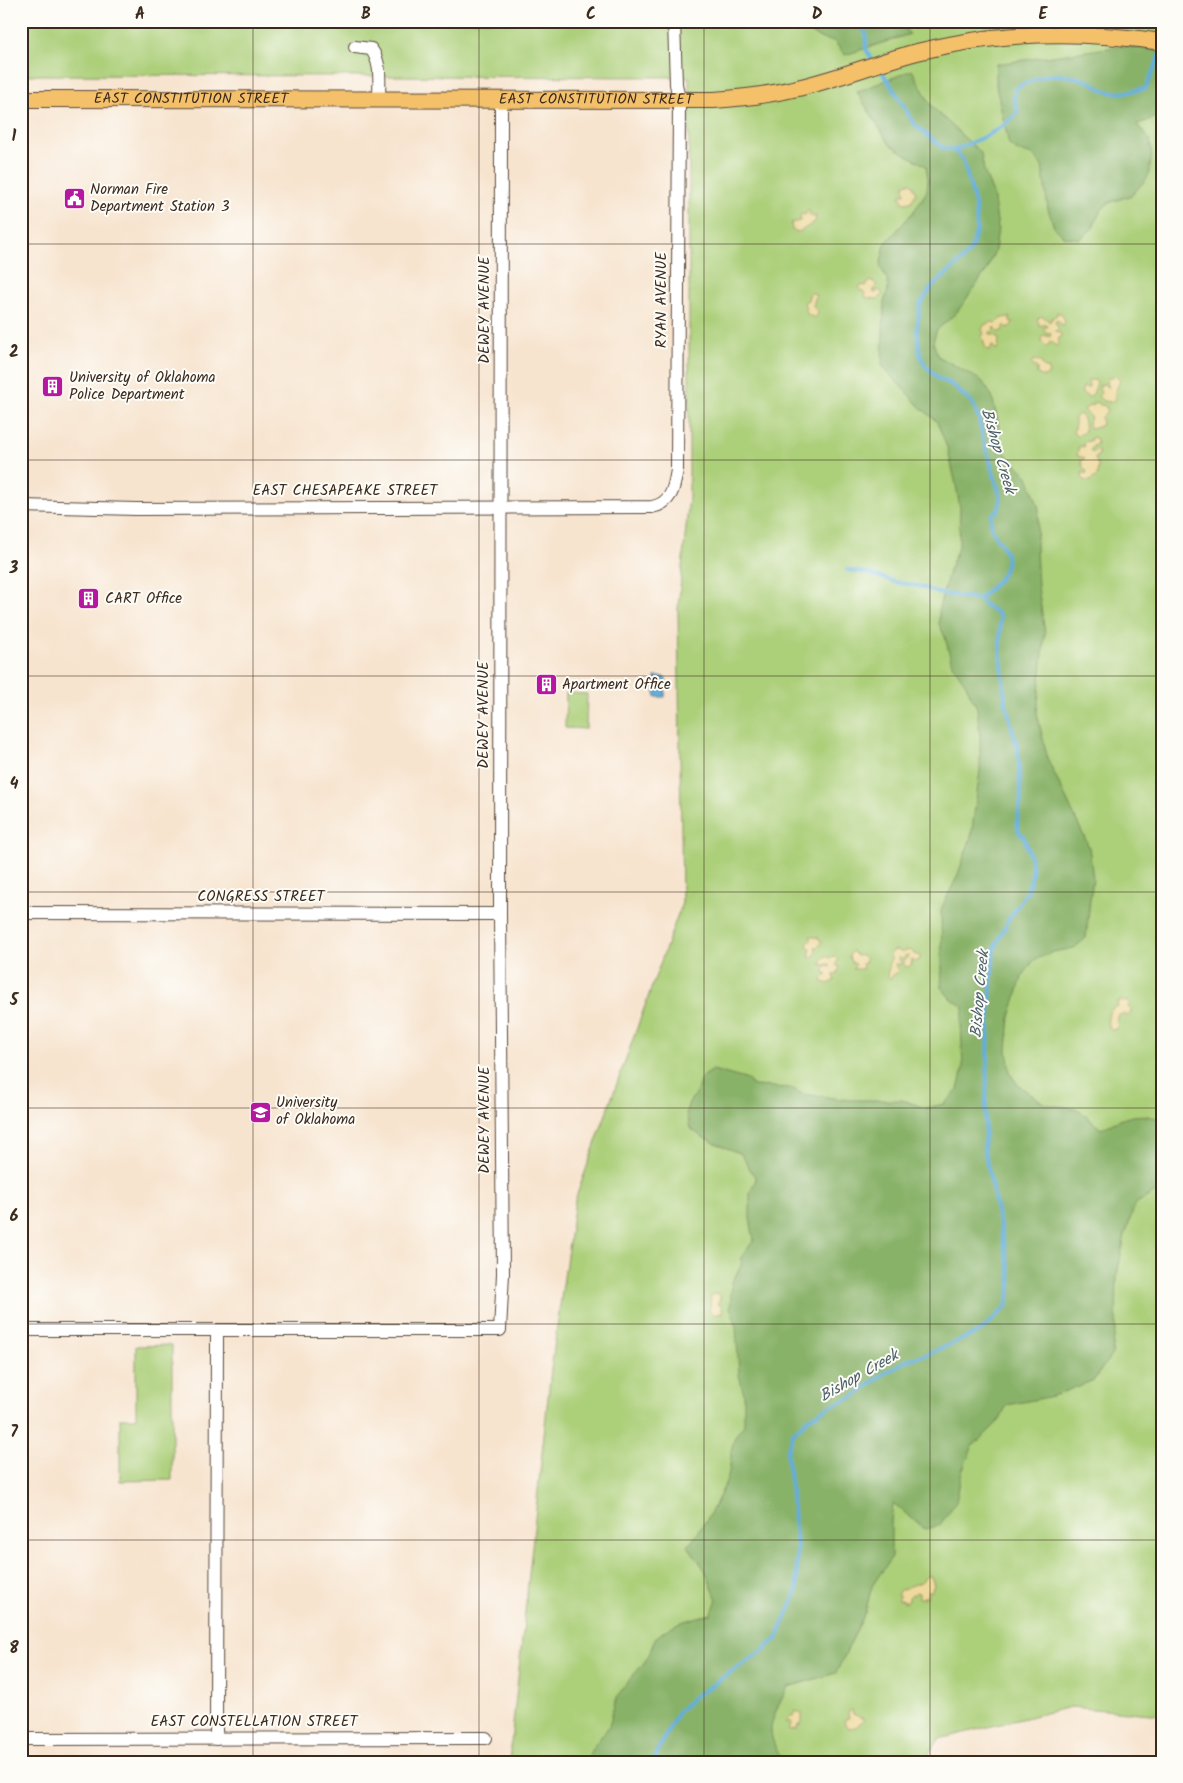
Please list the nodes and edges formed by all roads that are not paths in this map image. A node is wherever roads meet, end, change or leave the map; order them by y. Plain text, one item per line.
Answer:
1 (674, 21) edge
2 (1159, 41) edge
3 (355, 47) dead end
4 (21, 98) edge
5 (379, 98) junction
6 (679, 98) junction
7 (501, 99) junction
8 (667, 500) joint
9 (21, 506) edge
10 (501, 507) junction
11 (21, 913) edge
12 (500, 914) junction
13 (21, 1330) edge
14 (217, 1330) junction
15 (486, 1738) dead end
16 (21, 1739) edge
17 (216, 1739) junction

1 - 6 street, RYAN AVENUE
2 - 6 main road, EAST CONSTITUTION STREET
3 - 5 street
4 - 5 main road, EAST CONSTITUTION STREET
5 - 7 main road, EAST CONSTITUTION STREET
6 - 7 main road, EAST CONSTITUTION STREET
6 - 8 street, RYAN AVENUE
7 - 10 street, DEWEY AVENUE
8 - 10 street, EAST CHESAPEAKE STREET
9 - 10 street, EAST CHESAPEAKE STREET
10 - 12 street, DEWEY AVENUE
11 - 12 street, CONGRESS STREET
12 - 14 street, DEWEY AVENUE
13 - 14 street
14 - 17 street
15 - 17 street, EAST CONSTELLATION STREET
16 - 17 street, EAST CONSTELLATION STREET

